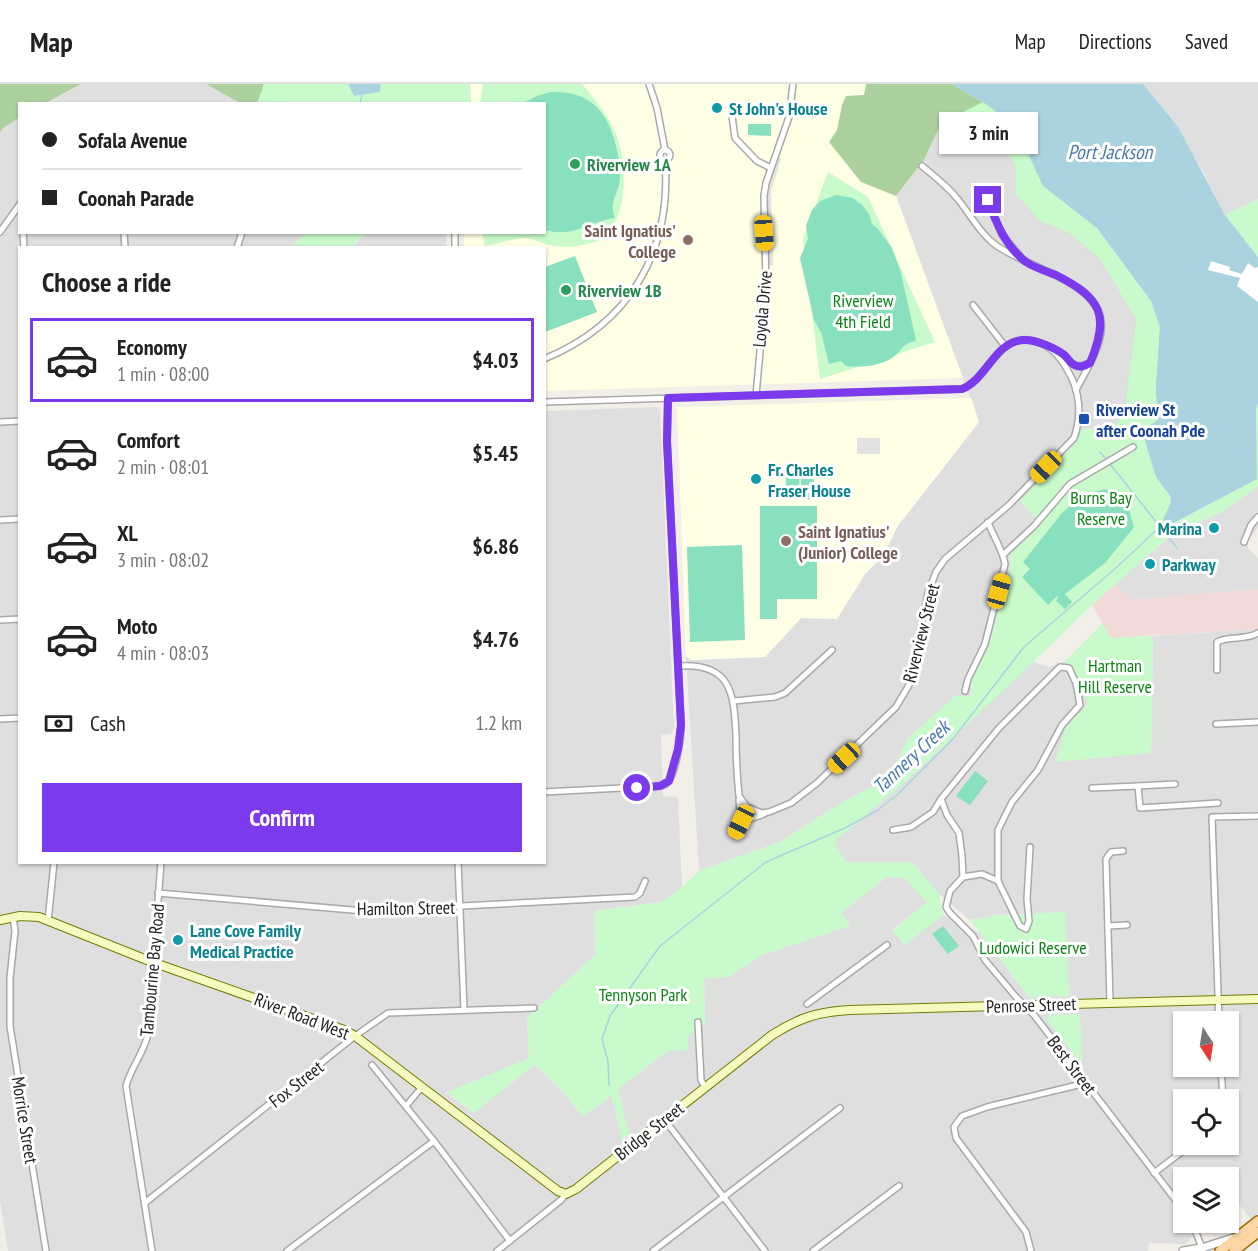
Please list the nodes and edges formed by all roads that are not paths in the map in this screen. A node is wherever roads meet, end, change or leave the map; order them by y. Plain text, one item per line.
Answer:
1 (649, 84) edge
2 (793, 84) edge
3 (732, 116) dead end
4 (922, 166) dead end
5 (771, 168) junction
6 (988, 200) dead end
7 (18, 208) edge
8 (0, 232) edge
9 (1026, 261) junction
10 (973, 305) dead end
11 (1005, 346) junction
12 (1050, 349) junction
13 (546, 358) edge
14 (1090, 363) junction
15 (1076, 390) junction
16 (756, 395) junction
17 (668, 398) junction
18 (546, 402) edge
19 (18, 421) edge
20 (0, 422) edge
21 (1133, 447) dead end
22 (1258, 517) edge
23 (18, 519) edge
24 (0, 520) edge
25 (988, 522) junction
26 (1244, 542) dead end
27 (1004, 554) junction
28 (18, 619) edge
29 (0, 620) edge
30 (1258, 633) edge
31 (832, 650) dead end
32 (678, 666) junction
33 (1217, 670) dead end
34 (965, 691) dead end
35 (734, 700) junction
36 (18, 718) edge
37 (0, 719) edge
38 (1258, 722) edge
39 (1216, 724) dead end
40 (1175, 784) dead end
41 (1138, 786) junction
42 (1092, 788) dead end
43 (546, 792) edge
44 (739, 796) junction
45 (940, 799) junction
46 (1218, 803) dead end
47 (769, 812) junction
48 (1258, 816) edge
49 (741, 822) junction
50 (893, 830) dead end
51 (735, 835) dead end
52 (1030, 847) dead end
53 (1123, 851) dead end
54 (54, 864) edge
55 (161, 864) edge
56 (458, 864) edge
57 (963, 877) junction
58 (645, 881) dead end
59 (998, 881) junction
60 (158, 893) junction
61 (460, 907) junction
62 (13, 917) junction
63 (0, 920) edge
64 (48, 921) junction
65 (1127, 925) dead end
66 (1108, 926) junction
67 (887, 945) dead end
68 (152, 962) junction
69 (1258, 999) edge
70 (1218, 1000) junction
71 (1110, 1002) junction
72 (807, 1004) dead end
73 (1024, 1005) junction
74 (534, 1008) dead end
75 (464, 1010) junction
76 (1218, 1011) edge
77 (806, 1017) joint
78 (698, 1022) dead end
79 (355, 1036) junction
80 (372, 1065) dead end
81 (1086, 1083) junction
82 (422, 1087) junction
83 (705, 1087) junction
84 (406, 1106) junction
85 (840, 1108) dead end
86 (664, 1119) junction
87 (434, 1141) junction
88 (1178, 1155) edge
89 (1154, 1173) junction
90 (899, 1186) dead end
91 (566, 1194) junction
92 (1173, 1196) edge
93 (724, 1197) junction
94 (146, 1202) junction
95 (1258, 1221) edge
96 (1258, 1232) edge
97 (1196, 1233) edge
98 (1244, 1237) junction
99 (510, 1241) junction
100 (1202, 1248) junction
101 (46, 1251) edge
102 (152, 1251) edge
103 (287, 1251) edge
104 (497, 1251) edge
105 (653, 1251) edge
106 (765, 1251) edge
107 (813, 1251) edge
108 (1031, 1251) edge
109 (1183, 1251) edge
110 (1220, 1251) edge
111 (1234, 1251) edge

1 - 13 street
2 - 5 street, Loyola Drive
3 - 5 street
4 - 9 street
5 - 16 street, Loyola Drive
6 - 9 street
7 - 8 street
9 - 14 street
10 - 11 street
11 - 12 street
11 - 16 street
12 - 14 street
12 - 15 street, Riverview Street
14 - 15 street
15 - 25 street, Riverview Street
16 - 17 street
17 - 18 street
17 - 32 street
19 - 20 street
21 - 27 street
22 - 26 street
23 - 24 street
25 - 27 street
25 - 47 street, Riverview Street
27 - 34 street
28 - 29 street
30 - 33 street
31 - 35 street
32 - 35 street
32 - 43 street
35 - 44 street
36 - 37 street
38 - 39 street
40 - 41 street
41 - 42 street
41 - 46 street
44 - 47 street
44 - 49 street
45 - 50 street
45 - 57 street
45 - 59 street
47 - 49 street, Riverview Street
48 - 70 street
49 - 51 street
52 - 59 street
53 - 66 street
54 - 64 street
55 - 60 street, Tambourine Bay Road
56 - 61 street
57 - 59 street
57 - 73 street, Best Street
58 - 61 street, Hamilton Street
60 - 61 street, Hamilton Street
60 - 68 street, Tambourine Bay Road
61 - 75 street
62 - 63 main road, River Road West
62 - 64 main road, River Road West
62 - 101 street, Morrice Street
64 - 68 main road, River Road West
65 - 66 street
66 - 71 street
67 - 72 street
68 - 79 main road, River Road West
68 - 94 street, Tambourine Bay Road
69 - 70 main road, Penrose Street
70 - 71 main road, Penrose Street
70 - 76 street
71 - 73 main road, Penrose Street
73 - 77 main road, Penrose Street
73 - 81 street, Best Street
74 - 75 street, Fox Street
75 - 79 street, Fox Street
77 - 83 main road, Bridge Street
78 - 83 street
79 - 82 main road, River Road West
79 - 94 street, Fox Street
80 - 84 street
81 - 89 street, Best Street
81 - 108 street
82 - 84 street
82 - 91 main road, River Road West
83 - 86 main road, Bridge Street
84 - 87 street
85 - 93 street
86 - 91 main road, Bridge Street
86 - 93 street
87 - 99 street
87 - 103 street
88 - 89 street
89 - 92 street, Best Street
90 - 107 street
91 - 99 street, Bridge Street
93 - 105 street
93 - 106 street
94 - 102 street, Tambourine Bay Road
95 - 98 main road
96 - 98 main road
97 - 100 street
98 - 100 street
98 - 110 main road
98 - 111 main road
99 - 104 street, Bridge Street
100 - 109 street

